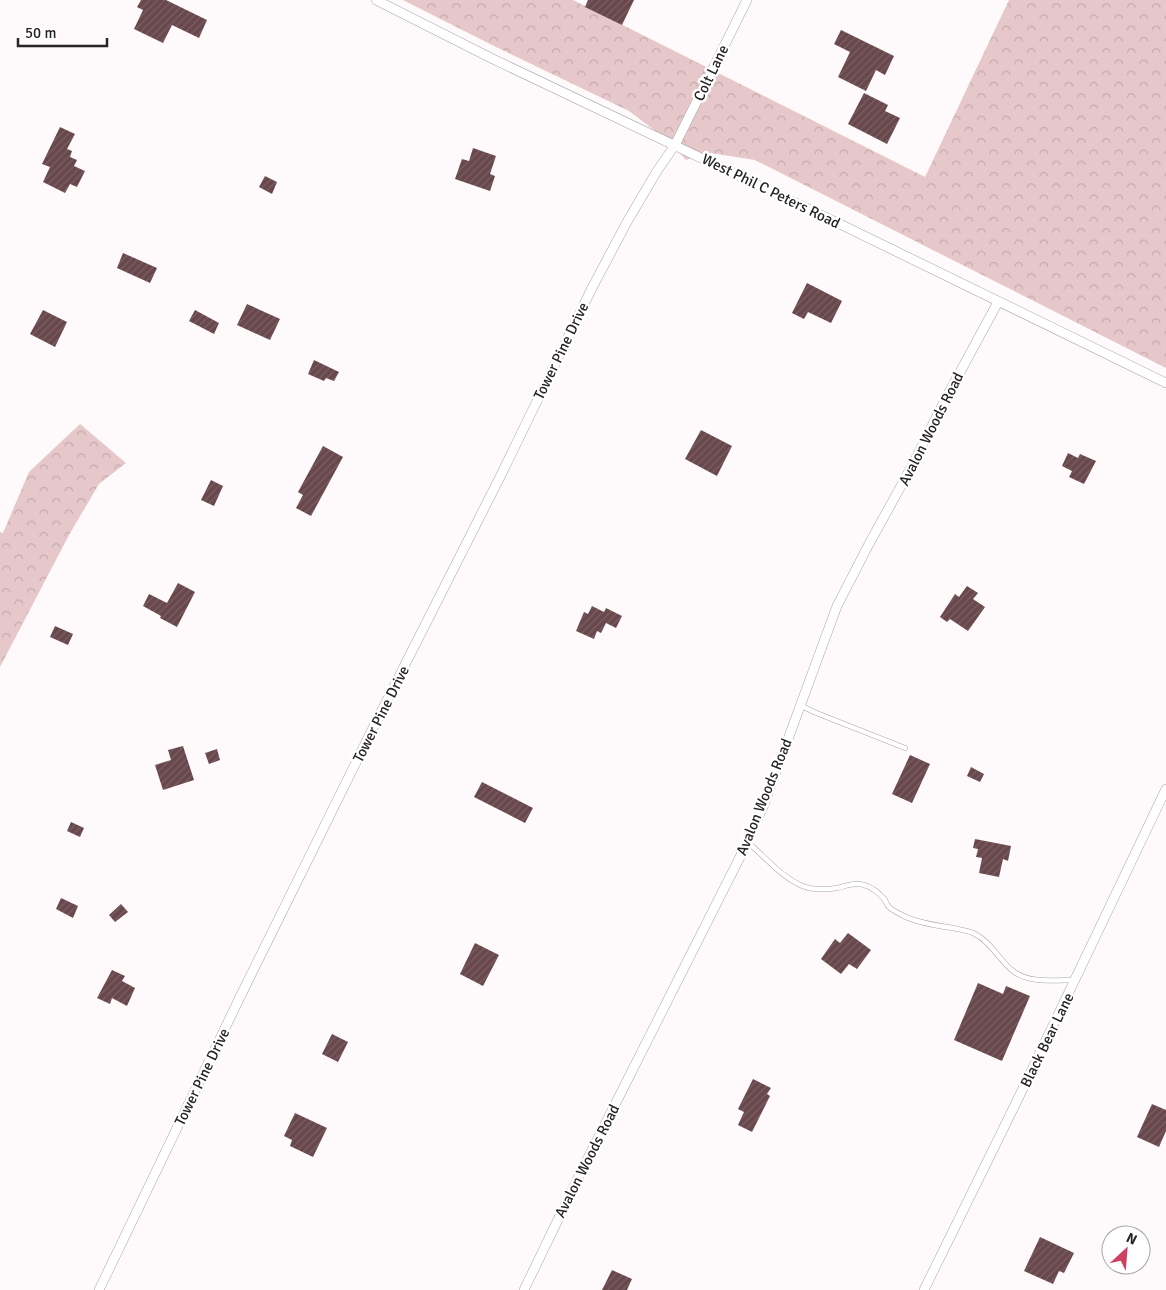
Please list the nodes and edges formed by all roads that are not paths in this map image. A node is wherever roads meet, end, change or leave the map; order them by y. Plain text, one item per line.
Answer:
1 (376, 0) edge
2 (747, 0) edge
3 (675, 145) junction
4 (998, 302) junction
5 (1166, 383) edge
6 (800, 705) junction
7 (905, 748) dead end
8 (1166, 789) edge
9 (747, 842) junction
10 (1076, 980) junction
11 (99, 1290) edge
12 (524, 1290) edge
13 (924, 1290) edge

1 - 3 street, West Phil C Peters Road
2 - 3 street, Colt Lane
3 - 4 street, West Phil C Peters Road
3 - 11 street, Tower Pine Drive
4 - 5 street, West Phil C Peters Road
4 - 6 street, Avalon Woods Road
6 - 7 lane
6 - 9 street, Avalon Woods Road
8 - 10 street, Black Bear Lane
9 - 10 lane
9 - 12 street, Avalon Woods Road
10 - 13 street, Black Bear Lane

